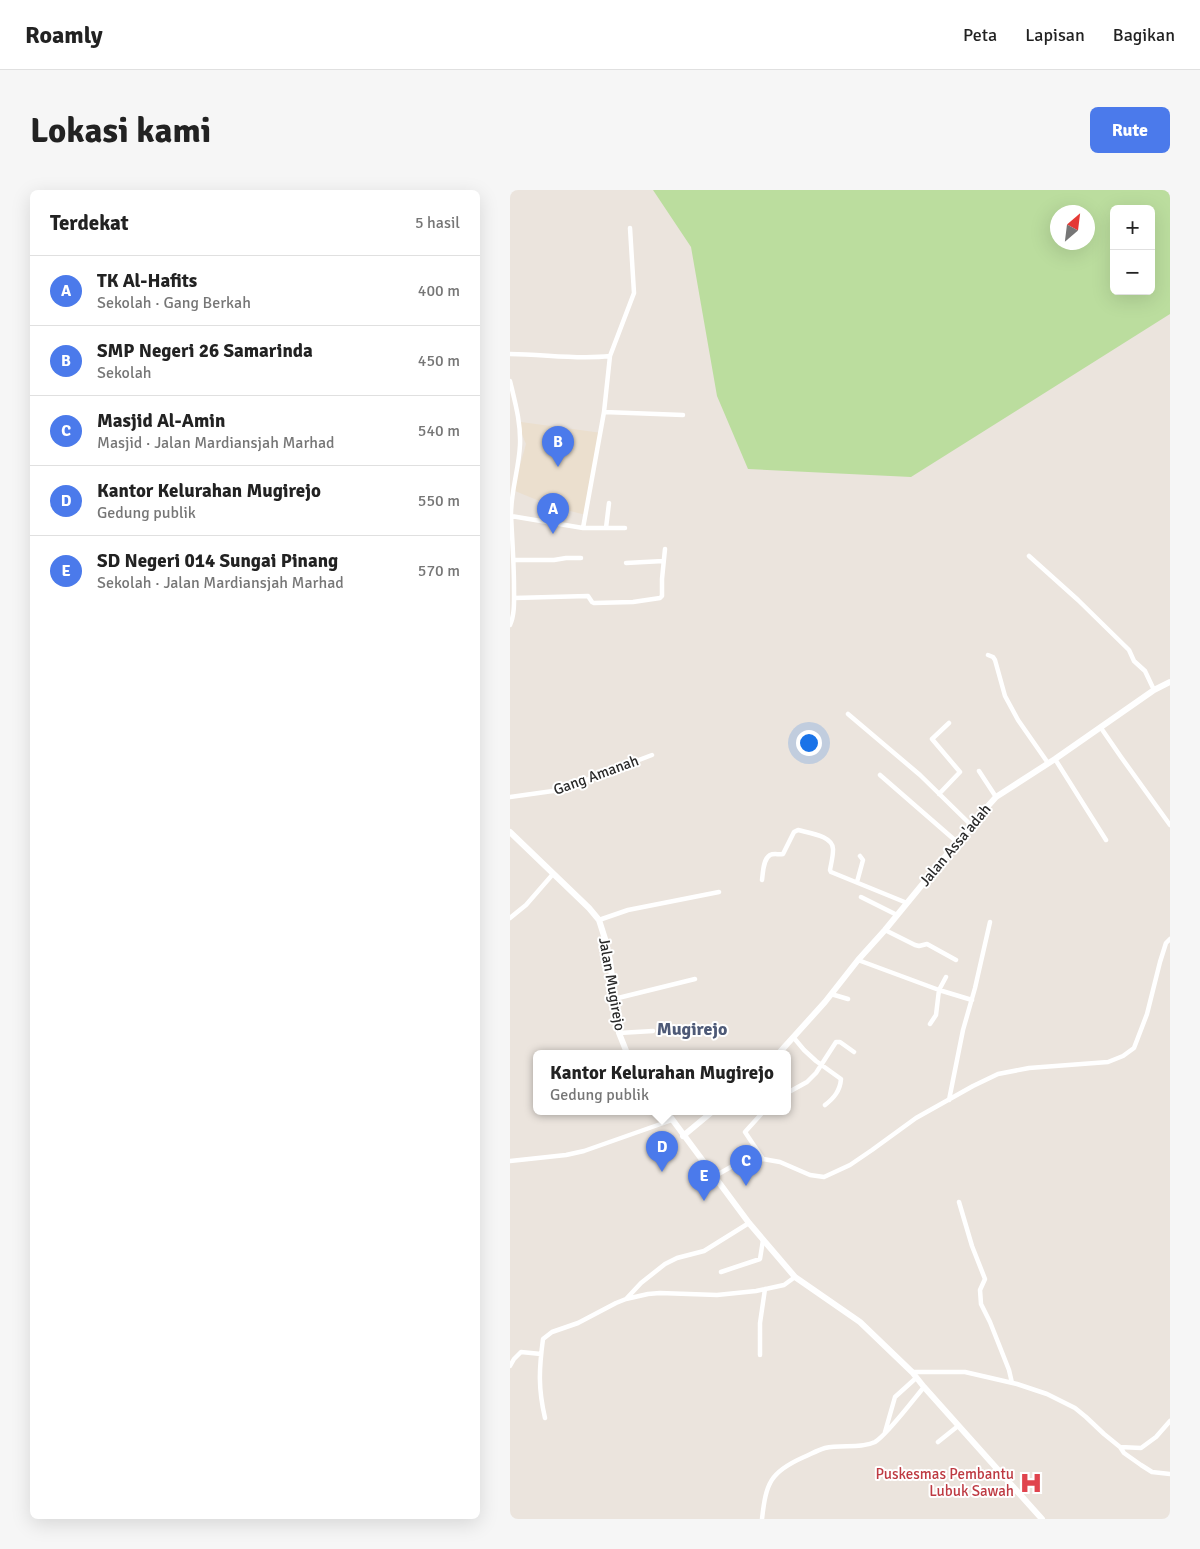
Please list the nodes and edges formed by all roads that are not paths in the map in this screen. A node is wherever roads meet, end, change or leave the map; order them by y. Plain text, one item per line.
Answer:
1 (630, 228) dead end
2 (510, 354) edge
3 (610, 356) junction
4 (510, 381) edge
5 (604, 412) junction
6 (683, 414) dead end
7 (511, 500) edge
8 (609, 502) dead end
9 (511, 516) junction
10 (584, 528) junction
11 (606, 528) junction
12 (624, 528) dead end
13 (665, 549) dead end
14 (1029, 556) dead end
15 (581, 558) dead end
16 (514, 560) junction
17 (663, 561) junction
18 (626, 563) dead end
19 (514, 598) junction
20 (510, 625) edge
21 (988, 655) dead end
22 (1170, 682) edge
23 (1154, 690) junction
24 (848, 714) dead end
25 (949, 723) dead end
26 (1101, 728) junction
27 (652, 755) dead end
28 (1055, 759) junction
29 (1048, 763) junction
30 (980, 772) dead end
31 (880, 775) dead end
32 (939, 794) junction
33 (510, 797) edge
34 (996, 797) junction
35 (971, 825) junction
36 (1170, 825) edge
37 (510, 832) edge
38 (1106, 840) dead end
39 (957, 842) junction
40 (860, 856) dead end
41 (553, 874) junction
42 (762, 880) dead end
43 (857, 882) junction
44 (719, 892) dead end
45 (861, 897) dead end
46 (907, 903) junction
47 (897, 915) junction
48 (510, 918) edge
49 (599, 920) junction
50 (990, 922) dead end
51 (885, 930) junction
52 (1170, 938) edge
53 (858, 960) junction
54 (956, 960) dead end
55 (946, 977) dead end
56 (695, 979) dead end
57 (939, 990) junction
58 (831, 994) junction
59 (614, 999) junction
60 (848, 999) dead end
61 (972, 1000) junction
62 (930, 1024) dead end
63 (653, 1032) dead end
64 (619, 1033) junction
65 (794, 1038) junction
66 (627, 1050) edge
67 (783, 1050) edge
68 (854, 1052) dead end
69 (821, 1066) junction
70 (791, 1091) edge
71 (949, 1100) junction
72 (825, 1105) dead end
73 (669, 1115) edge
74 (708, 1115) edge
75 (760, 1115) edge
76 (672, 1120) junction
77 (683, 1136) junction
78 (763, 1159) junction
79 (510, 1160) edge
80 (715, 1176) junction
81 (959, 1202) dead end
82 (749, 1223) junction
83 (763, 1240) junction
84 (721, 1272) dead end
85 (796, 1277) junction
86 (765, 1289) junction
87 (626, 1299) junction
88 (541, 1354) junction
89 (760, 1355) dead end
90 (510, 1366) edge
91 (914, 1375) junction
92 (1012, 1383) junction
93 (924, 1387) junction
94 (545, 1418) dead end
95 (1170, 1421) edge
96 (958, 1426) junction
97 (885, 1433) junction
98 (938, 1442) dead end
99 (1120, 1447) junction
100 (1170, 1474) edge
101 (762, 1519) edge
102 (1042, 1519) edge

1 - 3 street
2 - 3 street
3 - 5 street
4 - 7 street
5 - 6 street
5 - 10 street
7 - 9 street
8 - 11 street
9 - 10 street
9 - 16 street
10 - 11 street
11 - 12 street
13 - 17 street
14 - 23 street
15 - 16 street
16 - 19 street
17 - 18 street
17 - 19 street
19 - 20 street
21 - 29 street
22 - 23 street, Jalan Assa'adah
23 - 26 street, Jalan Assa'adah
24 - 32 street
25 - 32 street
26 - 28 street, Jalan Assa'adah
26 - 36 street
27 - 33 street, Gang Amanah
28 - 29 street, Jalan Assa'adah
28 - 38 street
29 - 34 street, Jalan Assa'adah
30 - 34 street
31 - 39 street
32 - 35 street
34 - 35 street, Jalan Assa'adah
35 - 39 street, Jalan Assa'adah
37 - 41 street, Jalan Mugirejo
39 - 46 street, Jalan Assa'adah
40 - 43 street
41 - 48 street
41 - 49 street, Jalan Mugirejo
42 - 43 street
43 - 46 street
44 - 49 street
45 - 47 street
46 - 47 street, Jalan Assa'adah
47 - 51 street, Jalan Assa'adah
49 - 59 street, Jalan Mugirejo
50 - 61 street
51 - 53 street, Jalan Assa'adah
51 - 54 street
52 - 71 street
53 - 57 street
53 - 58 street, Jalan Assa'adah
55 - 57 street
56 - 59 street
57 - 61 street
57 - 62 street
58 - 60 street
58 - 65 street, Jalan Assa'adah
59 - 64 street, Jalan Mugirejo
61 - 71 street
63 - 64 street
64 - 66 street, Jalan Mugirejo
65 - 67 street, Jalan Assa'adah
65 - 69 street
68 - 69 street
69 - 70 street
69 - 72 street
71 - 78 street
73 - 76 street
74 - 77 street
75 - 78 street
76 - 77 street
76 - 79 street
77 - 80 street
78 - 80 street
80 - 82 street
81 - 92 street
82 - 83 street
82 - 87 street
83 - 84 street
83 - 85 street
85 - 86 street
85 - 91 street
86 - 87 street
86 - 89 street
87 - 88 street
88 - 90 street
88 - 94 street
91 - 92 street
91 - 93 street
91 - 97 street
92 - 99 street
93 - 96 street
93 - 97 street
95 - 99 street
96 - 98 street
96 - 102 street
97 - 101 street
99 - 100 street

